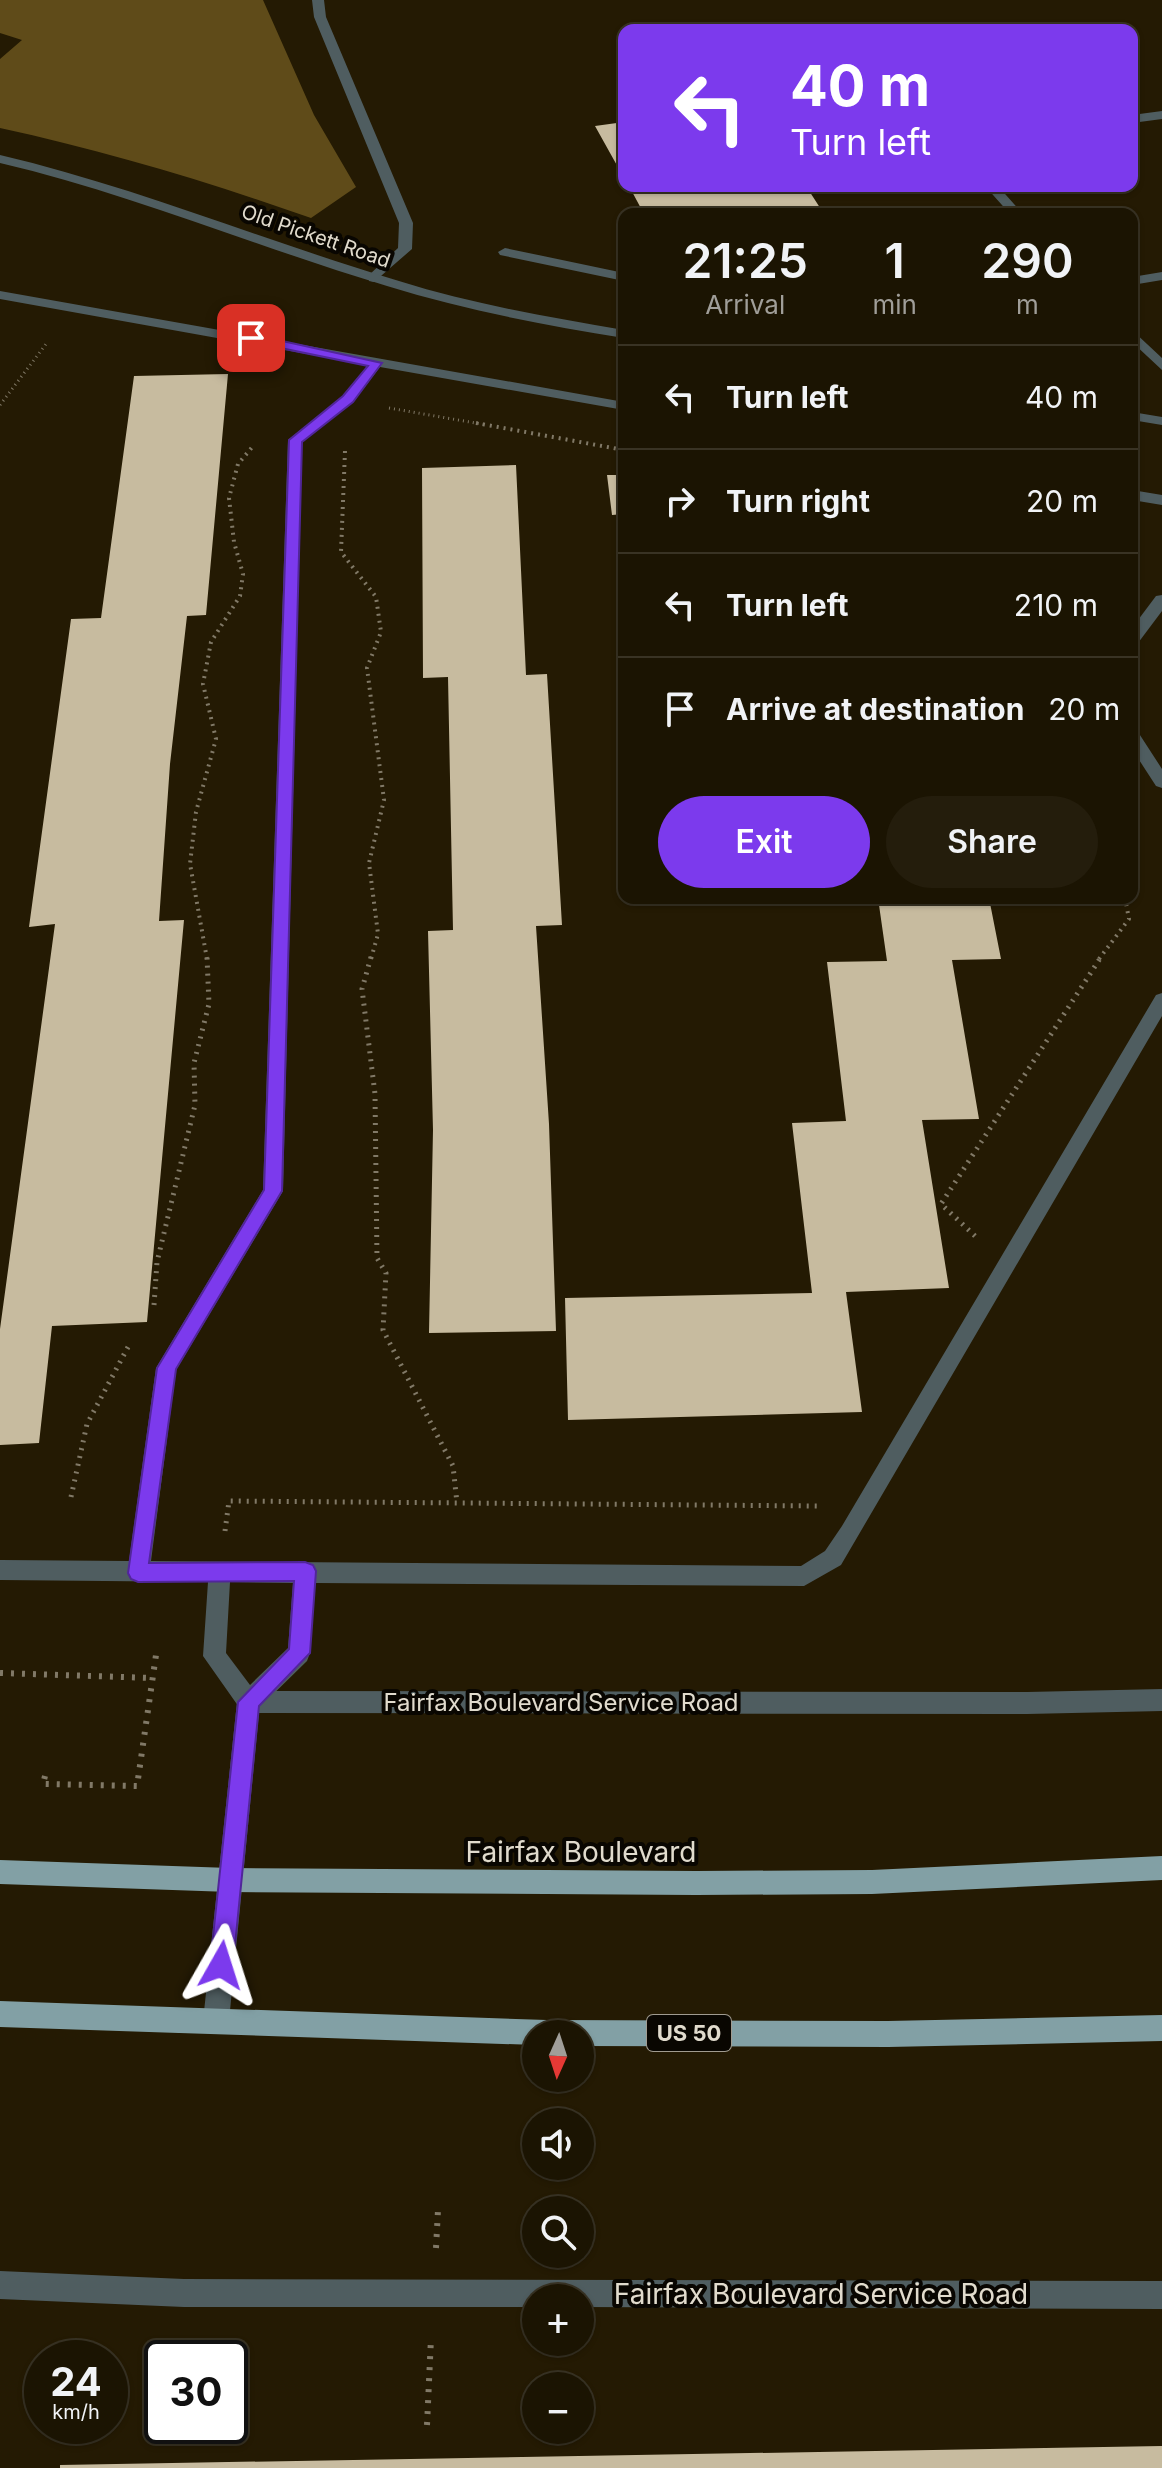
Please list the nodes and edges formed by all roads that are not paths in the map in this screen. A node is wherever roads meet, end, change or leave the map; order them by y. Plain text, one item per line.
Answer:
1 (318, 0) edge
2 (1162, 115) edge
3 (1138, 118) edge
4 (0, 159) edge
5 (997, 192) edge
6 (1011, 208) edge
7 (505, 252) dead end
8 (618, 276) edge
9 (1162, 276) edge
10 (374, 278) junction
11 (1138, 280) edge
12 (0, 295) edge
13 (618, 333) edge
14 (1138, 340) edge
15 (376, 363) junction
16 (1162, 366) edge
17 (618, 405) edge
18 (1138, 417) edge
19 (1162, 421) edge
20 (1138, 496) edge
21 (1162, 500) edge
22 (1162, 600) edge
23 (1138, 631) edge
24 (1138, 745) edge
25 (1162, 782) edge
26 (1162, 1000) edge
27 (0, 1570) edge
28 (220, 1571) junction
29 (305, 1571) junction
30 (138, 1573) junction
31 (1162, 1700) edge
32 (249, 1702) junction
33 (1162, 1868) edge
34 (0, 1872) edge
35 (230, 1880) junction
36 (0, 2014) edge
37 (216, 2021) junction
38 (1162, 2028) edge
39 (0, 2285) edge
40 (1162, 2295) edge

1 - 10 street
2 - 3 street
4 - 10 street, Old Pickett Road
5 - 6 street
7 - 8 street
9 - 11 street
10 - 13 street, Old Pickett Road
12 - 15 street
14 - 16 street
15 - 17 street
15 - 30 street
18 - 19 street
20 - 21 street
22 - 23 street
24 - 25 street
26 - 29 street
27 - 30 street
28 - 29 street
28 - 30 street
28 - 32 street
29 - 32 street
31 - 32 street, Fairfax Boulevard Service Road
32 - 35 street
33 - 35 main road, Fairfax Boulevard
34 - 35 main road, Fairfax Boulevard
35 - 37 street
36 - 37 main road, US 50
37 - 38 main road, US 50
39 - 40 street, Fairfax Boulevard Service Road

